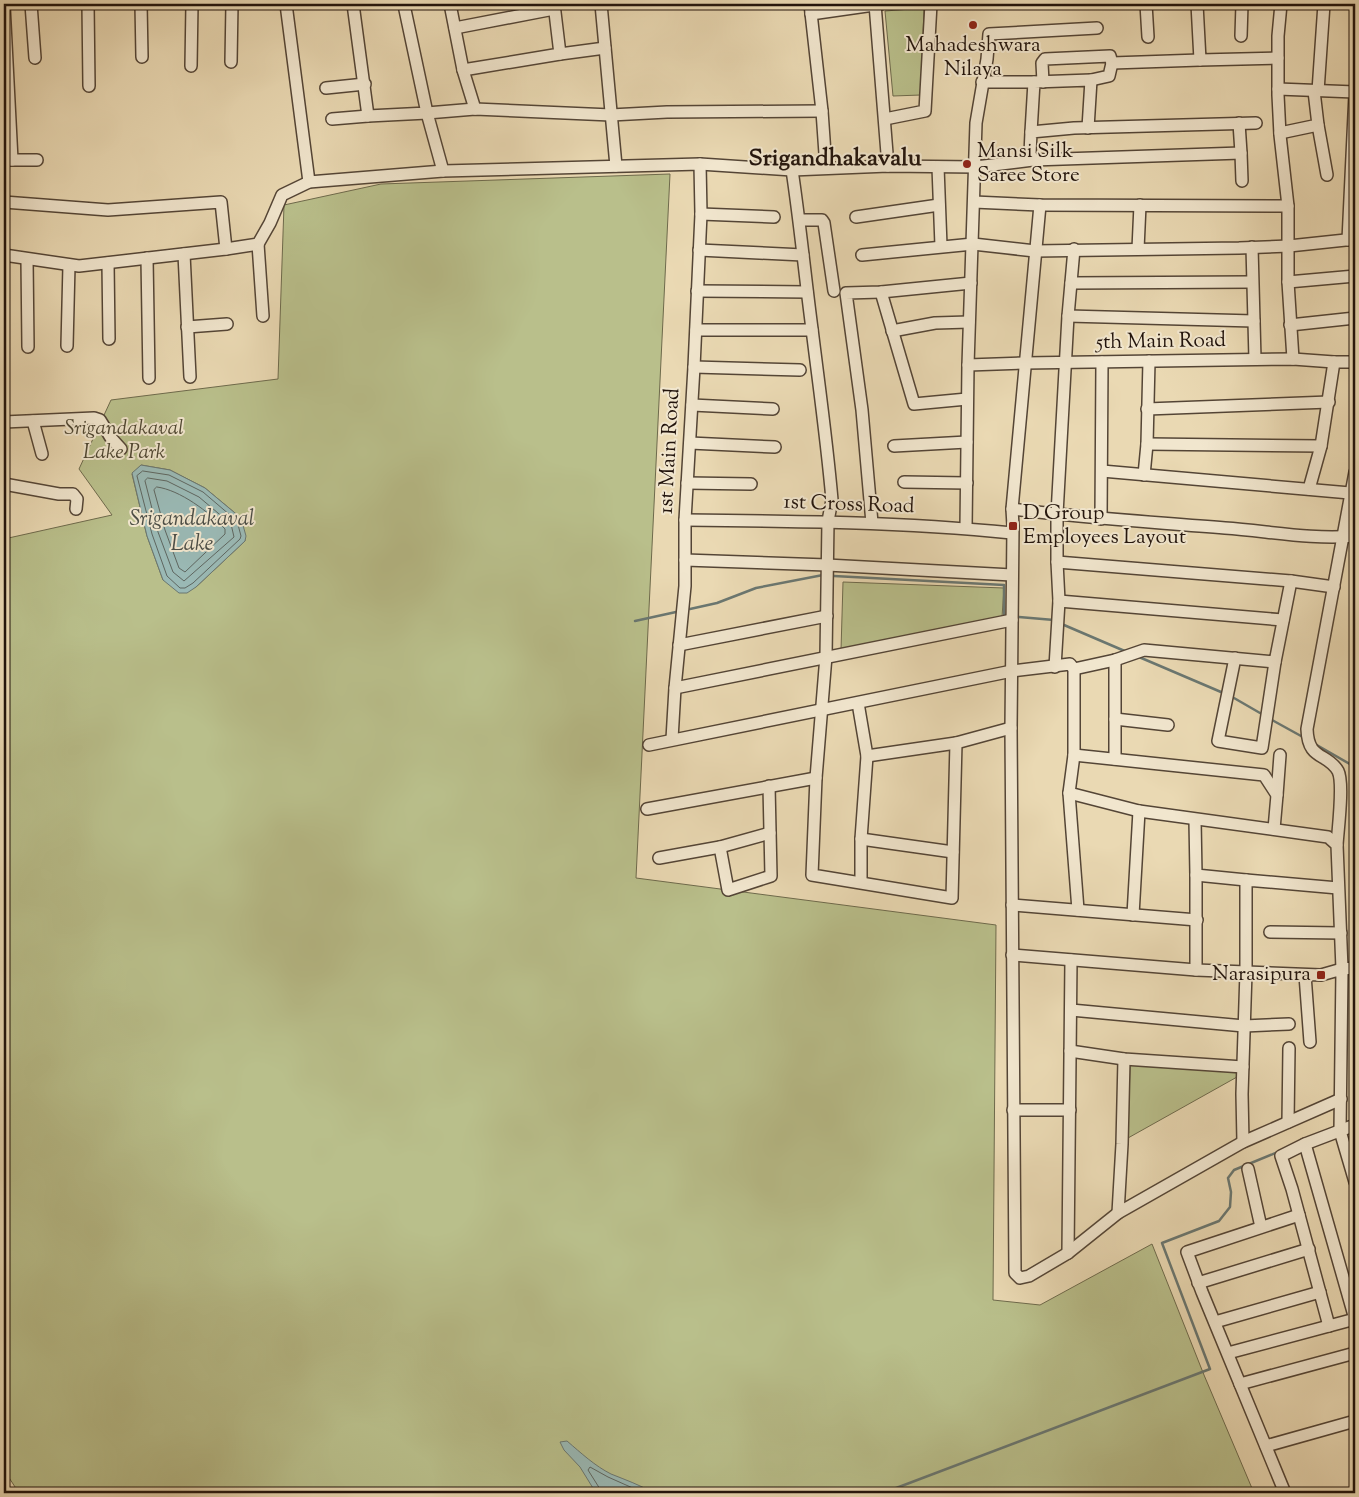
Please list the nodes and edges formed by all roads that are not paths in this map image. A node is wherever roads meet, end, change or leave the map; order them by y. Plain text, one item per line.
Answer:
1 (4, 4) edge
2 (31, 4) edge
3 (88, 4) edge
4 (141, 4) edge
5 (192, 4) edge
6 (232, 4) edge
7 (286, 4) edge
8 (354, 4) edge
9 (402, 4) edge
10 (450, 4) edge
11 (601, 4) edge
12 (878, 4) edge
13 (930, 4) edge
14 (1146, 4) edge
15 (1197, 4) edge
16 (1242, 4) edge
17 (1281, 4) edge
18 (1324, 4) edge
19 (554, 6) edge
20 (811, 9) edge
21 (455, 28) junction
22 (1097, 28) dead end
23 (5, 32) edge
24 (1241, 36) dead end
25 (1148, 37) dead end
26 (605, 48) junction
27 (560, 54) junction
28 (142, 57) dead end
29 (35, 58) dead end
30 (1278, 58) junction
31 (1200, 60) junction
32 (231, 62) dead end
33 (1112, 63) junction
34 (191, 66) dead end
35 (463, 70) junction
36 (6, 78) edge
37 (1091, 80) junction
38 (982, 82) junction
39 (1038, 82) junction
40 (365, 84) junction
41 (88, 86) dead end
42 (326, 88) dead end
43 (1278, 89) junction
44 (1316, 91) junction
45 (1355, 92) edge
46 (475, 109) junction
47 (822, 110) junction
48 (428, 112) junction
49 (611, 115) junction
50 (368, 116) junction
51 (332, 118) dead end
52 (885, 119) junction
53 (1239, 123) junction
54 (1256, 123) dead end
55 (1318, 126) junction
56 (1088, 128) junction
57 (1031, 132) junction
58 (1280, 133) junction
59 (1241, 153) junction
60 (8, 160) edge
61 (37, 160) dead end
62 (1033, 160) junction
63 (700, 164) junction
64 (616, 166) junction
65 (888, 166) junction
66 (938, 167) junction
67 (976, 167) junction
68 (826, 168) junction
69 (792, 170) junction
70 (443, 171) junction
71 (1327, 175) dead end
72 (1242, 181) dead end
73 (309, 182) junction
74 (4, 202) edge
75 (974, 202) junction
76 (939, 205) junction
77 (1040, 205) junction
78 (1140, 206) junction
79 (1288, 206) junction
80 (701, 214) junction
81 (774, 217) dead end
82 (856, 217) dead end
83 (800, 220) junction
84 (1352, 239) edge
85 (258, 244) junction
86 (973, 244) junction
87 (941, 246) junction
88 (1289, 246) junction
89 (1252, 247) junction
90 (226, 249) junction
91 (1074, 249) junction
92 (1138, 249) junction
93 (699, 250) junction
94 (1035, 251) junction
95 (184, 254) junction
96 (803, 254) junction
97 (4, 255) edge
98 (862, 255) dead end
99 (147, 258) junction
100 (27, 259) junction
101 (108, 263) junction
102 (69, 265) junction
103 (1355, 276) edge
104 (1252, 282) junction
105 (1288, 282) junction
106 (971, 283) junction
107 (1071, 283) junction
108 (698, 291) junction
109 (834, 291) dead end
110 (807, 292) junction
111 (881, 292) junction
112 (263, 316) dead end
113 (1068, 316) junction
114 (1355, 318) edge
115 (1254, 321) junction
116 (969, 322) junction
117 (227, 324) dead end
118 (1290, 325) junction
119 (187, 327) junction
120 (696, 330) junction
121 (812, 330) junction
122 (892, 332) junction
123 (109, 339) dead end
124 (67, 346) dead end
125 (28, 347) dead end
126 (1293, 358) junction
127 (1255, 359) junction
128 (1148, 361) junction
129 (1066, 362) junction
130 (1102, 362) junction
131 (1334, 362) junction
132 (1355, 362) edge
133 (1025, 363) junction
134 (968, 365) junction
135 (694, 367) junction
136 (800, 370) dead end
137 (190, 377) dead end
138 (149, 378) dead end
139 (967, 399) junction
140 (1329, 402) junction
141 (692, 405) junction
142 (773, 409) dead end
143 (1147, 409) junction
144 (33, 421) junction
145 (4, 422) edge
146 (967, 442) junction
147 (690, 443) junction
148 (1146, 444) junction
149 (894, 446) dead end
150 (1321, 446) junction
151 (775, 447) dead end
152 (121, 449) dead end
153 (42, 454) dead end
154 (1102, 471) junction
155 (1355, 472) edge
156 (1144, 475) junction
157 (904, 482) dead end
158 (687, 483) junction
159 (967, 483) junction
160 (4, 484) edge
161 (751, 484) dead end
162 (1309, 489) junction
163 (1350, 494) junction
164 (76, 509) dead end
165 (1012, 509) junction
166 (1057, 514) junction
167 (1101, 518) junction
168 (685, 520) junction
169 (828, 521) junction
170 (872, 524) junction
171 (966, 528) junction
172 (1012, 533) junction
173 (1355, 536) edge
174 (1342, 537) junction
175 (685, 560) junction
176 (1057, 562) junction
177 (827, 565) junction
178 (1012, 575) junction
179 (1291, 581) junction
180 (1334, 587) junction
181 (1059, 601) junction
182 (827, 616) junction
183 (1012, 620) junction
184 (1283, 620) junction
185 (679, 645) junction
186 (826, 656) junction
187 (1234, 658) junction
188 (1116, 660) junction
189 (1275, 662) junction
190 (1055, 667) junction
191 (1074, 669) junction
192 (1012, 671) junction
193 (675, 688) junction
194 (858, 703) junction
195 (822, 708) junction
196 (1116, 719) junction
197 (1168, 725) dead end
198 (1011, 728) junction
199 (672, 739) junction
200 (956, 743) junction
201 (649, 744) dead end
202 (1074, 755) junction
203 (1280, 755) dead end
204 (867, 756) junction
205 (1116, 759) junction
206 (816, 778) junction
207 (769, 786) junction
208 (1069, 793) junction
209 (1277, 795) junction
210 (647, 809) dead end
211 (1139, 811) junction
212 (1195, 820) junction
213 (1274, 829) junction
214 (770, 833) junction
215 (861, 838) junction
216 (1337, 845) junction
217 (720, 846) junction
218 (953, 852) junction
219 (659, 858) dead end
220 (1196, 875) junction
221 (1246, 880) junction
222 (861, 882) junction
223 (1338, 888) junction
224 (1012, 905) junction
225 (1078, 910) junction
226 (1133, 915) junction
227 (1197, 920) junction
228 (1270, 932) dead end
229 (1341, 933) junction
230 (1012, 955) junction
231 (1071, 960) junction
232 (1355, 968) edge
233 (1342, 969) junction
234 (1196, 970) junction
235 (1246, 972) junction
236 (1306, 975) junction
237 (1071, 1010) junction
238 (1289, 1024) dead end
239 (1244, 1026) junction
240 (1310, 1042) dead end
241 (1289, 1048) dead end
242 (1070, 1051) junction
243 (1124, 1059) junction
244 (1243, 1066) junction
245 (1341, 1101) junction
246 (1013, 1110) junction
247 (1070, 1110) junction
248 (1288, 1122) junction
249 (1355, 1125) edge
250 (1340, 1131) junction
251 (1243, 1142) junction
252 (1305, 1144) junction
253 (1248, 1169) dead end
254 (1355, 1182) edge
255 (1118, 1213) junction
256 (1299, 1215) junction
257 (1261, 1227) junction
258 (1309, 1249) junction
259 (1068, 1253) junction
260 (1198, 1282) junction
261 (1320, 1292) junction
262 (1355, 1319) edge
263 (1214, 1322) junction
264 (1329, 1326) junction
265 (1228, 1353) junction
266 (1355, 1353) edge
267 (1240, 1384) junction
268 (1355, 1421) edge
269 (1266, 1446) junction
270 (1285, 1493) edge

1 - 23 street
2 - 29 street
3 - 41 street
4 - 28 street
5 - 34 street
6 - 32 street
7 - 73 street
8 - 40 street
9 - 48 street
10 - 21 street
11 - 26 street
12 - 20 street
12 - 52 street
13 - 52 street
14 - 25 street
15 - 31 street
16 - 24 street
17 - 30 street
18 - 44 street
19 - 21 street
19 - 27 street
20 - 47 street
21 - 35 street
22 - 38 street
23 - 36 street
26 - 27 street
26 - 49 street
27 - 35 street
30 - 31 street
30 - 43 street
31 - 33 street
33 - 37 street
33 - 39 street
35 - 46 street
36 - 60 street
37 - 39 street
37 - 56 street
38 - 39 street
38 - 67 street
39 - 57 street
40 - 42 street
40 - 50 street
43 - 44 street
43 - 58 street
44 - 45 street
44 - 55 street
45 - 84 street
46 - 48 street
46 - 49 street
47 - 49 street
47 - 68 street
48 - 50 street
48 - 70 street
49 - 64 street
50 - 51 street
52 - 65 street
53 - 54 street
53 - 56 street
53 - 59 street
55 - 58 street
55 - 71 street
56 - 57 street
57 - 62 street
58 - 79 street
59 - 62 street
59 - 72 street
60 - 61 street
62 - 67 street
63 - 64 street
63 - 69 street
63 - 80 street, 1st Main Road
64 - 70 street
65 - 66 street
65 - 68 street
66 - 67 street
66 - 76 street
67 - 75 street
68 - 69 street
69 - 83 street
70 - 73 street
73 - 85 street
74 - 90 street
75 - 77 street
75 - 86 street
76 - 82 street
76 - 87 street
77 - 78 street
77 - 94 street
78 - 79 street
78 - 92 street
79 - 88 street
80 - 81 street
80 - 93 street, 1st Main Road
83 - 96 street
83 - 109 street
84 - 88 street
85 - 90 street
85 - 112 street
86 - 87 street
86 - 94 street
86 - 106 street
87 - 98 street
88 - 89 street
88 - 105 street
89 - 92 street
89 - 104 street
90 - 95 street
91 - 92 street
91 - 94 street
91 - 107 street
93 - 96 street
93 - 108 street, 1st Main Road
94 - 133 street
95 - 99 street
95 - 119 street
96 - 110 street
97 - 100 street
99 - 101 street
99 - 138 street
100 - 102 street
100 - 125 street
101 - 102 street
101 - 123 street
102 - 124 street
103 - 105 street
104 - 107 street
104 - 115 street
105 - 118 street
106 - 111 street
106 - 116 street
107 - 113 street
108 - 110 street
108 - 120 street, 1st Main Road
110 - 121 street
111 - 122 street
111 - 170 street
113 - 115 street
113 - 129 street
114 - 118 street
115 - 127 street
116 - 122 street
116 - 134 street
117 - 119 street
118 - 126 street
119 - 137 street
120 - 121 street
120 - 135 street, 1st Main Road
121 - 169 street
122 - 139 street
126 - 127 street, 5th Main Road
126 - 131 street, 5th Main Road
127 - 128 street, 5th Main Road
128 - 130 street, 5th Main Road
128 - 143 street
129 - 130 street, 5th Main Road
129 - 133 street, 5th Main Road
129 - 166 street
130 - 154 street
131 - 132 street, 5th Main Road
131 - 140 street
133 - 134 street, 5th Main Road
133 - 165 street
134 - 139 street
135 - 136 street
135 - 141 street, 1st Main Road
139 - 146 street
140 - 143 street
140 - 150 street
141 - 142 street
141 - 147 street, 1st Main Road
143 - 148 street
144 - 145 street
144 - 152 street
144 - 153 street
146 - 149 street
146 - 159 street
147 - 151 street
147 - 158 street, 1st Main Road
148 - 150 street
148 - 156 street
150 - 162 street
154 - 156 street
154 - 167 street
155 - 163 street
156 - 162 street
157 - 159 street
158 - 161 street
158 - 168 street, 1st Main Road
159 - 171 street
160 - 164 street
162 - 163 street
163 - 174 street
165 - 166 street
165 - 172 street
166 - 167 street
166 - 176 street
167 - 174 street
168 - 169 street, 1st Cross Road
168 - 175 street, 1st Main Road
169 - 170 street, 1st Cross Road
169 - 177 street
170 - 171 street, 1st Cross Road
171 - 172 street, 1st Cross Road
172 - 178 street
173 - 174 street
174 - 180 street
175 - 177 street
175 - 185 street, 1st Main Road
176 - 179 street
176 - 181 street
177 - 178 street
177 - 182 street
178 - 183 street
179 - 180 street
179 - 184 street
180 - 216 street
181 - 184 street
181 - 190 street
182 - 185 street
182 - 186 street
183 - 186 street
183 - 192 street
184 - 189 street
185 - 193 street, 1st Main Road
186 - 193 street
186 - 195 street
187 - 188 street
187 - 189 street
187 - 189 street
188 - 191 street
188 - 196 street
190 - 191 street
190 - 192 street
191 - 202 street
192 - 194 street
192 - 198 street
193 - 199 street, 1st Main Road
194 - 195 street
194 - 204 street
195 - 199 street
195 - 206 street
196 - 197 street
196 - 205 street
198 - 200 street
198 - 224 street
199 - 201 street
200 - 204 street
200 - 218 street
202 - 205 street
202 - 208 street
203 - 209 street
204 - 215 street
205 - 209 street
206 - 207 street
206 - 222 street
207 - 210 street
207 - 214 street
208 - 211 street
208 - 225 street
209 - 213 street
211 - 212 street
211 - 226 street
212 - 213 street
212 - 220 street
213 - 216 street
214 - 217 street
214 - 217 street
215 - 218 street
215 - 222 street
216 - 223 street
217 - 219 street
218 - 222 street
220 - 221 street
220 - 227 street
221 - 223 street
221 - 235 street
223 - 229 street
224 - 225 street
224 - 230 street
225 - 226 street
226 - 227 street
227 - 234 street
228 - 229 street
229 - 233 street
230 - 231 street
230 - 246 street
231 - 234 street
231 - 237 street
232 - 233 street
233 - 236 street
233 - 245 street
234 - 235 street
235 - 236 street
235 - 239 street
236 - 240 street
237 - 239 street
237 - 242 street
238 - 239 street
239 - 244 street
241 - 248 street
242 - 243 street
242 - 247 street
243 - 244 street
243 - 255 street
244 - 251 street
245 - 248 street
245 - 250 street
246 - 247 street
246 - 259 street
247 - 259 street
248 - 251 street
249 - 250 street
250 - 252 street
250 - 254 street
251 - 255 street
252 - 256 street
252 - 262 street
253 - 257 street
255 - 259 street
256 - 257 street
256 - 258 street
257 - 260 street
258 - 260 street
258 - 261 street
260 - 263 street
261 - 263 street
261 - 264 street
262 - 264 street
263 - 265 street
264 - 265 street
265 - 267 street
266 - 267 street
267 - 269 street
268 - 269 street
269 - 270 street

